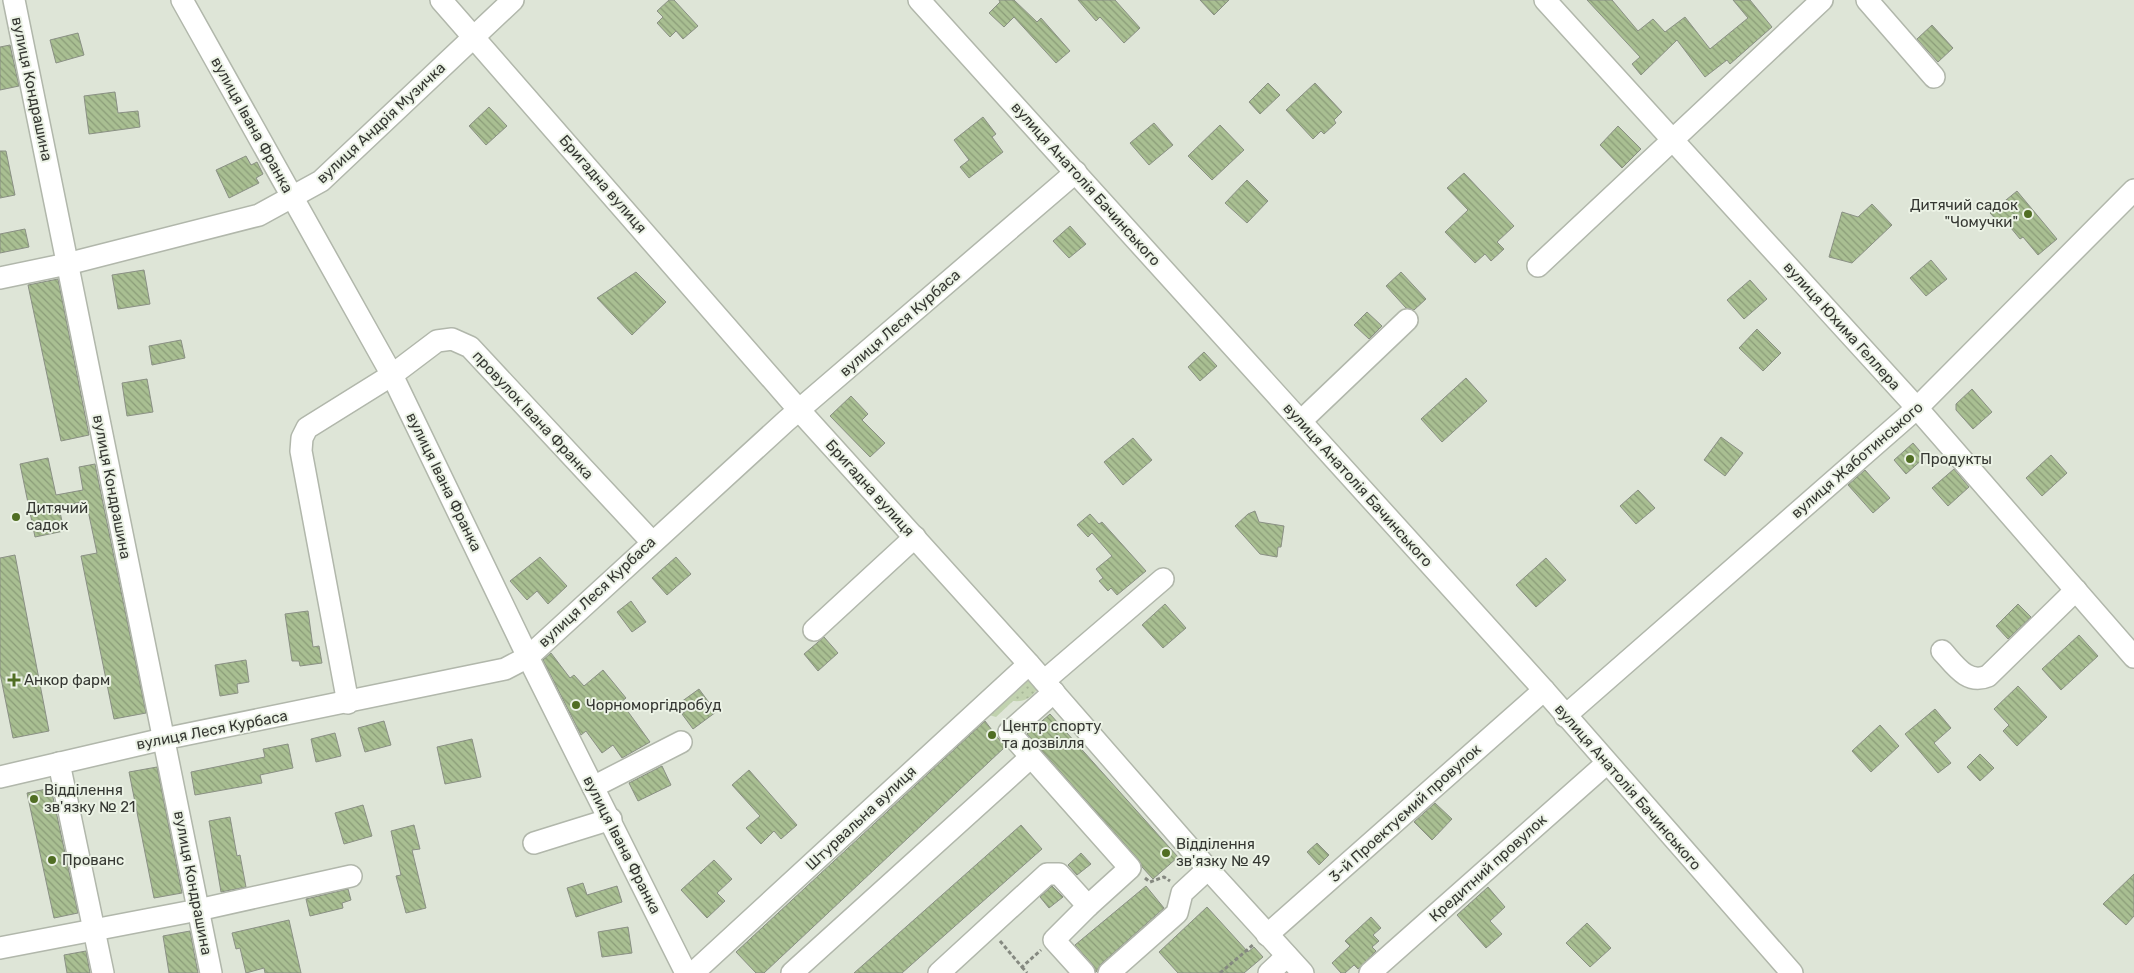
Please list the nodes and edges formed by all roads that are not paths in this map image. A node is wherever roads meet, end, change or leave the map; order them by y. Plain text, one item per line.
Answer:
1 (14, 0) edge
2 (182, 0) edge
3 (441, 0) edge
4 (513, 0) edge
5 (919, 0) edge
6 (1545, 0) edge
7 (1822, 0) edge
8 (1867, 0) edge
9 (475, 36) junction
10 (1934, 77) dead end
11 (1674, 139) junction
12 (1076, 172) junction
13 (2134, 190) edge
14 (293, 198) junction
15 (67, 264) junction
16 (1538, 266) dead end
17 (0, 278) edge
18 (1407, 320) dead end
19 (392, 375) junction
20 (1917, 408) junction
21 (799, 410) junction
22 (1301, 421) junction
23 (914, 537) junction
24 (652, 542) junction
25 (1164, 579) dead end
26 (2076, 590) junction
27 (814, 630) dead end
28 (1942, 651) dead end
29 (528, 657) junction
30 (2134, 657) edge
31 (1029, 664) junction
32 (1049, 686) junction
33 (1544, 690) junction
34 (348, 703) junction
35 (1565, 716) junction
36 (163, 739) junction
37 (680, 742) dead end
38 (1031, 757) junction
39 (60, 763) junction
40 (1606, 763) junction
41 (0, 776) edge
42 (593, 787) junction
43 (611, 819) junction
44 (534, 843) dead end
45 (1208, 869) junction
46 (351, 876) dead end
47 (1088, 906) junction
48 (198, 910) junction
49 (94, 930) junction
50 (1266, 934) junction
51 (0, 948) edge
52 (1293, 967) edge
53 (103, 973) edge
54 (211, 973) edge
55 (686, 973) edge
56 (693, 973) edge
57 (792, 973) edge
58 (939, 973) edge
59 (1084, 973) edge
60 (1109, 973) edge
61 (1269, 973) edge
62 (1370, 973) edge
63 (1792, 973) edge

1 - 15 street, вулиця Кондрашина
2 - 14 street, вулиця Івана Франка
3 - 9 street, Бригадна вулиця
4 - 9 street, вулиця Андрія Музичка
5 - 12 street, вулиця Анатолія Бачинського
6 - 11 street, вулиця Юхима Геллера
7 - 11 street
8 - 10 street
9 - 14 street, вулиця Андрія Музичка
9 - 21 street, Бригадна вулиця
11 - 16 street
11 - 20 street, вулиця Юхима Геллера
12 - 21 street, вулиця Леся Курбаса
12 - 22 street, вулиця Анатолія Бачинського
13 - 20 street, вулиця Жаботинського
14 - 15 street, вулиця Андрія Музичка
14 - 19 street, вулиця Івана Франка
15 - 17 street, вулиця Андрія Музичка
15 - 36 street, вулиця Кондрашина
18 - 22 street
19 - 24 street, провулок Івана Франка
19 - 29 street, вулиця Івана Франка
19 - 34 street, провулок Івана Франка
20 - 26 street, вулиця Юхима Геллера
20 - 35 street, вулиця Жаботинського
21 - 23 street, Бригадна вулиця
21 - 24 street, вулиця Леся Курбаса
22 - 33 street, вулиця Анатолія Бачинського
23 - 27 street
23 - 31 street, Бригадна вулиця
24 - 29 street, вулиця Леся Курбаса
25 - 32 street
26 - 28 street
26 - 30 street, вулиця Юхима Геллера
29 - 34 street, вулиця Леся Курбаса
29 - 42 street, вулиця Івана Франка
31 - 32 street, Бригадна вулиця
31 - 56 street, Штурвальна вулиця
32 - 38 street
32 - 45 street, Бригадна вулиця
33 - 35 street, вулиця Анатолія Бачинського
33 - 50 street, 3-й Проектуємий провулок
34 - 36 street, вулиця Леся Курбаса
35 - 40 street, вулиця Анатолія Бачинського
36 - 39 street, вулиця Леся Курбаса
36 - 48 street, вулиця Кондрашина
37 - 42 street
38 - 47 street
38 - 57 street
39 - 41 street, вулиця Леся Курбаса
39 - 49 street
40 - 62 street, Кредитний провулок
40 - 63 street, вулиця Анатолія Бачинського
42 - 43 street, вулиця Івана Франка
43 - 44 street
43 - 55 street, вулиця Івана Франка
45 - 50 street, Бригадна вулиця
45 - 60 street
46 - 48 street
47 - 58 street
47 - 59 street
48 - 49 street
48 - 54 street, вулиця Кондрашина
49 - 51 street
49 - 53 street
50 - 52 street, Бригадна вулиця
52 - 61 street

